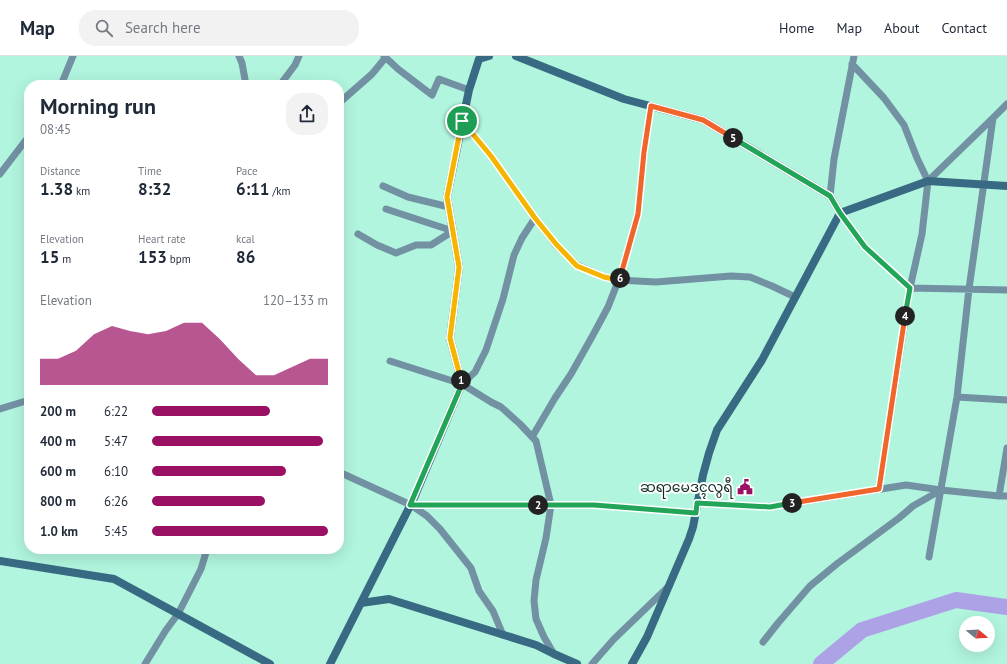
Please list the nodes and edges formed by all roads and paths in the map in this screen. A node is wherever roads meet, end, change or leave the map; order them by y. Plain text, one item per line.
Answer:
1 (73, 56) edge
2 (239, 56) edge
3 (299, 56) edge
4 (385, 56) edge
5 (489, 56) edge
6 (516, 56) edge
7 (854, 56) edge
8 (852, 64) junction
9 (63, 80) edge
10 (245, 80) edge
11 (284, 80) edge
12 (469, 90) junction
13 (344, 99) edge
14 (1007, 104) edge
15 (651, 106) junction
16 (993, 118) junction
17 (462, 121) junction
18 (24, 143) edge
19 (0, 174) edge
20 (928, 182) junction
21 (984, 185) junction
22 (383, 186) dead end
23 (1007, 186) edge
24 (830, 196) junction
25 (449, 207) junction
26 (386, 209) dead end
27 (840, 213) junction
28 (535, 218) junction
29 (453, 231) junction
30 (358, 234) dead end
31 (618, 280) junction
32 (910, 288) junction
33 (969, 289) junction
34 (1007, 290) edge
35 (795, 297) junction
36 (390, 361) dead end
37 (462, 384) junction
38 (957, 397) junction
39 (1007, 400) edge
40 (24, 402) edge
41 (0, 409) edge
42 (532, 437) junction
43 (1007, 448) edge
44 (344, 474) edge
45 (879, 489) junction
46 (941, 490) junction
47 (999, 496) junction
48 (1007, 496) edge
49 (697, 503) junction
50 (410, 505) junction
51 (551, 505) junction
52 (696, 513) junction
53 (205, 554) edge
54 (929, 557) dead end
55 (0, 561) edge
56 (669, 586) junction
57 (361, 603) junction
58 (178, 614) junction
59 (503, 635) junction
60 (763, 642) dead end
61 (554, 654) junction
62 (145, 664) edge
63 (270, 664) edge
64 (330, 664) edge
65 (577, 664) edge
66 (592, 664) edge
67 (632, 664) edge

1 - 9 street
2 - 10 street
3 - 11 street
4 - 12 street
4 - 13 street
5 - 12 street
6 - 15 street
7 - 8 street
8 - 20 street
8 - 24 street
12 - 17 street
14 - 16 street
15 - 24 street
15 - 31 street
16 - 20 street
16 - 21 street
17 - 25 street
17 - 28 street
18 - 19 street
20 - 21 street
20 - 27 street
20 - 32 street
21 - 23 street
21 - 33 street
22 - 25 street
24 - 27 street
25 - 29 street
26 - 29 street
27 - 32 street
27 - 35 street
28 - 31 street
28 - 37 street
29 - 30 street
29 - 37 street
31 - 35 street
31 - 42 street
32 - 33 street
32 - 45 street
33 - 34 street
33 - 38 street
35 - 49 street
36 - 37 street
37 - 42 street
37 - 50 street
38 - 39 street
38 - 46 street
40 - 41 street
42 - 51 street
43 - 47 street
44 - 50 street
45 - 46 street
45 - 49 street
46 - 47 street
46 - 54 street
46 - 60 street
47 - 48 street
49 - 52 street
50 - 51 street
50 - 57 street
50 - 59 street
51 - 52 street
51 - 61 street
52 - 56 street
53 - 58 street
55 - 58 street
56 - 66 street
56 - 67 street
57 - 59 street
57 - 64 street
58 - 62 street
58 - 63 street
59 - 61 street
61 - 65 street

